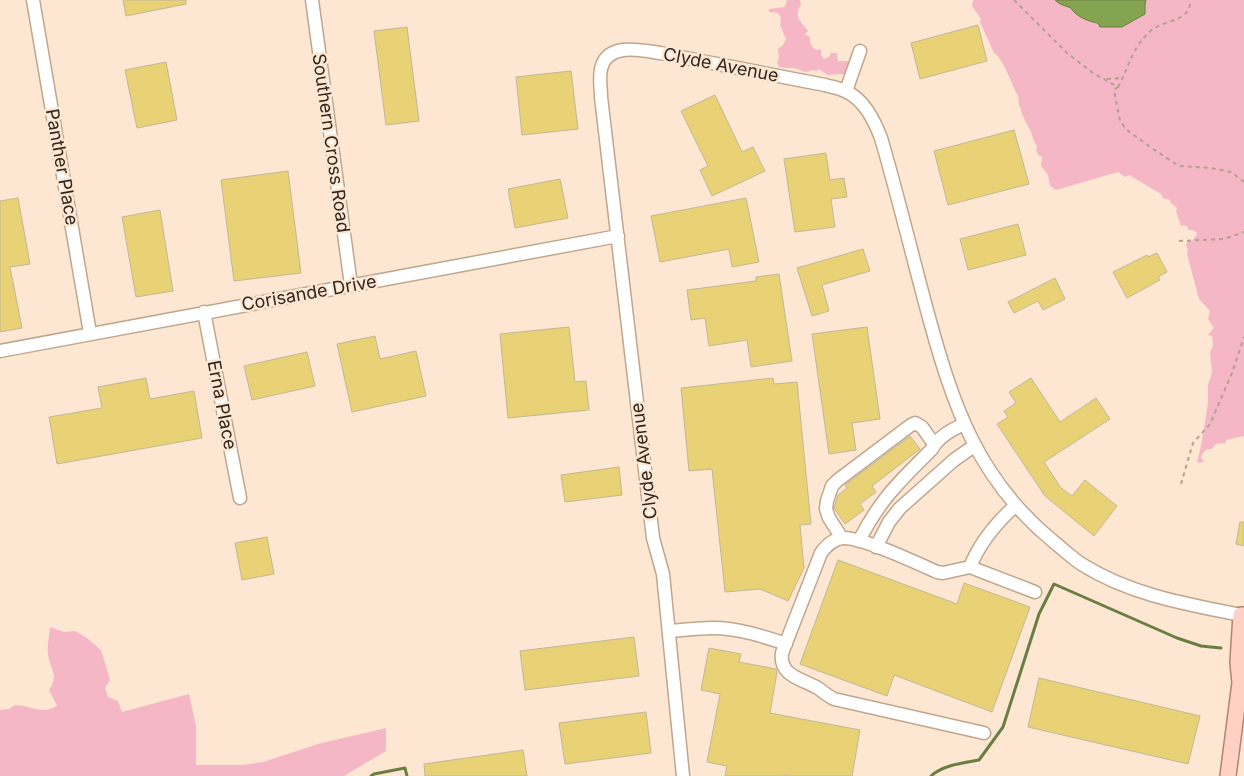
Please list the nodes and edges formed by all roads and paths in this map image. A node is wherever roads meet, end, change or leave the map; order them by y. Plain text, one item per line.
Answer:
1 (33, 0) edge
2 (312, 0) edge
3 (1014, 0) edge
4 (1190, 0) edge
5 (860, 51) dead end
6 (1122, 78) junction
7 (1105, 79) junction
8 (1118, 87) junction
9 (846, 91) junction
10 (1244, 182) edge
11 (1244, 232) edge
12 (618, 236) junction
13 (1179, 241) dead end
14 (351, 285) junction
15 (204, 312) junction
16 (90, 333) junction
17 (1244, 337) edge
18 (0, 351) edge
19 (964, 424) junction
20 (934, 444) junction
21 (974, 446) junction
22 (1180, 484) dead end
23 (240, 498) dead end
24 (1016, 506) junction
25 (842, 538) junction
26 (859, 540) junction
27 (876, 547) junction
28 (970, 567) junction
29 (1035, 592) dead end
30 (1243, 615) edge
31 (669, 631) junction
32 (786, 644) junction
33 (1242, 682) edge
34 (984, 733) dead end
35 (683, 776) edge
36 (1228, 776) edge

1 - 16 street, Panther Place
2 - 14 street, Southern Cross Road
3 - 7 path
4 - 6 path
5 - 9 street
6 - 7 path
6 - 8 path
7 - 8 path
8 - 10 path
9 - 12 street, Clyde Avenue
9 - 19 street, Clyde Avenue
11 - 13 path
12 - 14 street, Corisande Drive
12 - 31 street, Clyde Avenue
14 - 15 street, Corisande Drive
15 - 16 street, Corisande Drive
15 - 23 street, Erna Place
16 - 18 street, Corisande Drive
17 - 22 path
19 - 20 street
19 - 21 street, Clyde Avenue
20 - 25 street
20 - 26 street
21 - 24 street, Clyde Avenue
21 - 27 street
24 - 28 street
24 - 30 street, Clyde Avenue
25 - 26 street
25 - 32 street
26 - 27 street
27 - 28 street
28 - 29 street
30 - 33 main road
31 - 32 street
31 - 35 street, Clyde Avenue
32 - 34 street
33 - 36 main road

